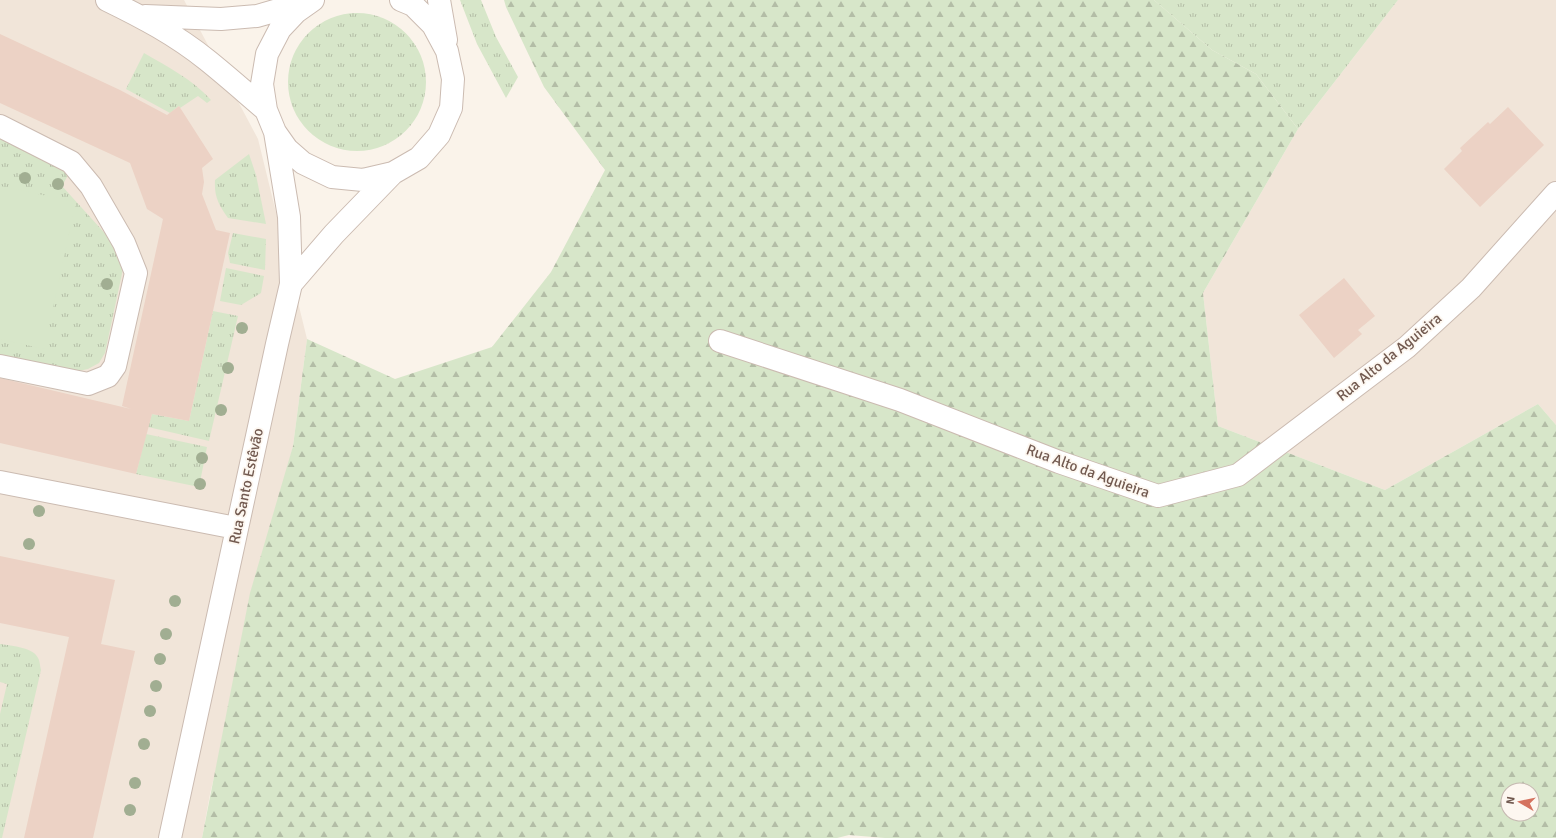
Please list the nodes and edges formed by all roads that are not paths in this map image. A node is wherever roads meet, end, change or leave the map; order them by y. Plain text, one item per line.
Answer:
1 (107, 0) edge
2 (312, 0) edge
3 (401, 0) edge
4 (439, 0) edge
5 (139, 15) junction
6 (448, 51) junction
7 (266, 110) junction
8 (0, 126) edge
9 (275, 132) junction
10 (393, 173) junction
11 (1556, 193) edge
12 (291, 284) junction
13 (720, 341) dead end
14 (0, 366) edge
15 (0, 482) edge
16 (236, 528) junction
17 (170, 838) edge

1 - 5 street
2 - 5 street
2 - 7 street
3 - 6 street
4 - 6 street
5 - 7 street
6 - 10 street
7 - 9 street
8 - 14 street
9 - 10 street
9 - 12 street, Rua Santo Estêvão
10 - 12 street
11 - 13 street, Rua Alto da Aguieira
12 - 16 street, Rua Santo Estêvão
15 - 16 street
16 - 17 street, Rua Santo Estêvão

